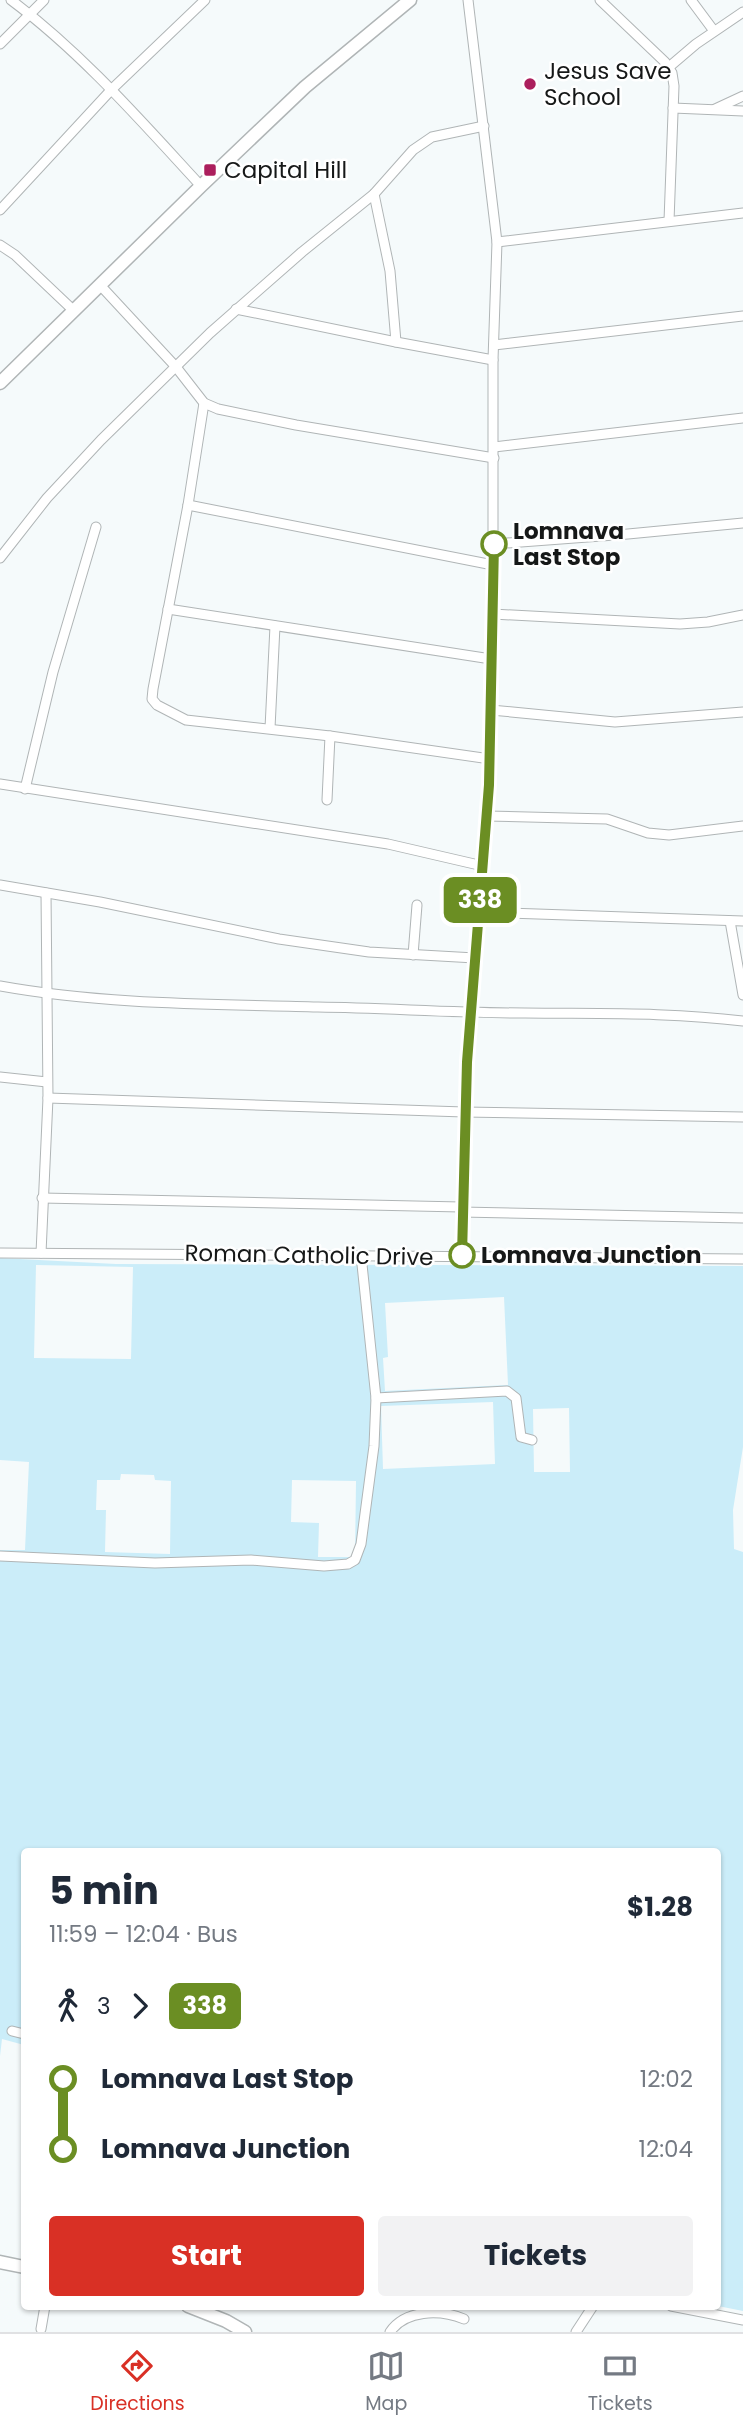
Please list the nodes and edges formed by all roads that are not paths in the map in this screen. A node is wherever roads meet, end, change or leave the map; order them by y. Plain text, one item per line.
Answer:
1 (11, 0) edge
2 (44, 0) edge
3 (205, 0) edge
4 (410, 0) edge
5 (468, 0) edge
6 (600, 0) edge
7 (691, 0) edge
8 (743, 12) edge
9 (30, 13) junction
10 (714, 31) junction
11 (0, 44) edge
12 (669, 67) junction
13 (112, 89) junction
14 (743, 96) edge
15 (673, 107) junction
16 (713, 110) junction
17 (743, 111) edge
18 (484, 127) junction
19 (201, 186) junction
20 (374, 194) junction
21 (0, 210) edge
22 (743, 213) edge
23 (669, 220) junction
24 (497, 242) junction
25 (0, 245) edge
26 (100, 285) junction
27 (236, 309) junction
28 (73, 310) junction
29 (743, 316) edge
30 (396, 342) junction
31 (494, 345) junction
32 (493, 360) junction
33 (176, 368) junction
34 (0, 383) edge
35 (204, 403) junction
36 (743, 418) edge
37 (494, 453) junction
38 (188, 505) junction
39 (743, 523) edge
40 (96, 527) dead end
41 (494, 544) junction
42 (0, 558) edge
43 (493, 565) junction
44 (168, 609) junction
45 (493, 614) junction
46 (743, 615) edge
47 (275, 626) junction
48 (491, 659) junction
49 (491, 710) junction
50 (743, 712) edge
51 (270, 728) junction
52 (330, 736) junction
53 (490, 759) junction
54 (0, 784) edge
55 (25, 789) junction
56 (327, 800) dead end
57 (487, 816) junction
58 (743, 826) edge
59 (483, 866) junction
60 (0, 885) edge
61 (46, 893) junction
62 (417, 905) dead end
63 (479, 912) junction
64 (730, 921) junction
65 (743, 921) edge
66 (412, 955) junction
67 (475, 958) junction
68 (0, 986) edge
69 (47, 995) junction
70 (743, 995) edge
71 (471, 1013) junction
72 (743, 1021) edge
73 (0, 1077) edge
74 (47, 1082) junction
75 (48, 1098) junction
76 (464, 1112) junction
77 (743, 1117) edge
78 (43, 1198) junction
79 (461, 1210) junction
80 (743, 1218) edge
81 (0, 1253) edge
82 (41, 1253) junction
83 (361, 1255) junction
84 (462, 1257) junction
85 (743, 1259) edge
86 (376, 1398) junction
87 (531, 1440) dead end
88 (0, 1556) edge
89 (12, 2031) dead end
90 (21, 2033) edge
91 (0, 2262) edge
92 (21, 2266) edge
93 (44, 2310) edge
94 (198, 2310) edge
95 (590, 2310) edge
96 (692, 2310) edge
97 (464, 2319) dead end
98 (743, 2320) edge
99 (41, 2329) dead end
100 (245, 2332) edge
101 (390, 2332) edge
102 (576, 2332) edge

1 - 9 street
2 - 9 street
3 - 13 street
4 - 19 main road
5 - 18 street
6 - 12 street
7 - 10 street
8 - 10 street
9 - 11 street
9 - 13 street
10 - 12 street
12 - 15 street
13 - 19 street
13 - 21 street
14 - 16 street
15 - 16 street
15 - 23 street
16 - 17 street
18 - 20 street
18 - 24 street
19 - 26 main road
20 - 27 street
20 - 30 street
22 - 23 street
23 - 24 street
24 - 31 street
25 - 28 street
26 - 28 main road
26 - 33 street
27 - 30 street
27 - 33 street
28 - 34 main road
29 - 31 street
30 - 32 street
31 - 32 street
32 - 37 street
33 - 35 street
33 - 42 street
35 - 37 street
35 - 38 street
36 - 37 street
37 - 41 street
38 - 43 street
38 - 44 street
39 - 41 street
40 - 55 street
41 - 43 street
43 - 45 street
44 - 47 street
44 - 51 street
45 - 46 street
45 - 48 street
47 - 48 street
47 - 51 street
48 - 49 street
49 - 50 street
49 - 53 street
51 - 52 street
52 - 53 street
52 - 56 street
53 - 57 street
54 - 55 street
55 - 59 street
57 - 58 street
57 - 59 street
59 - 63 street
60 - 61 street
61 - 66 street
61 - 69 street
62 - 66 street
63 - 64 street
63 - 67 street
64 - 65 street
64 - 70 street
66 - 67 street
67 - 71 street
68 - 69 street
69 - 71 street
69 - 74 street
71 - 72 street
71 - 76 street
73 - 74 street
74 - 75 street
75 - 76 street
75 - 78 street
76 - 77 street
76 - 79 street
78 - 79 street
78 - 82 street
79 - 80 street
79 - 84 street
81 - 82 street, Roman Catholic Drive
82 - 83 street, Roman Catholic Drive
83 - 84 street, Roman Catholic Drive
83 - 86 street
84 - 85 street, Roman Catholic Drive
86 - 87 street
86 - 88 street
89 - 90 street
91 - 92 main road
93 - 99 street
94 - 100 main road
95 - 102 street
96 - 98 street
97 - 101 street

